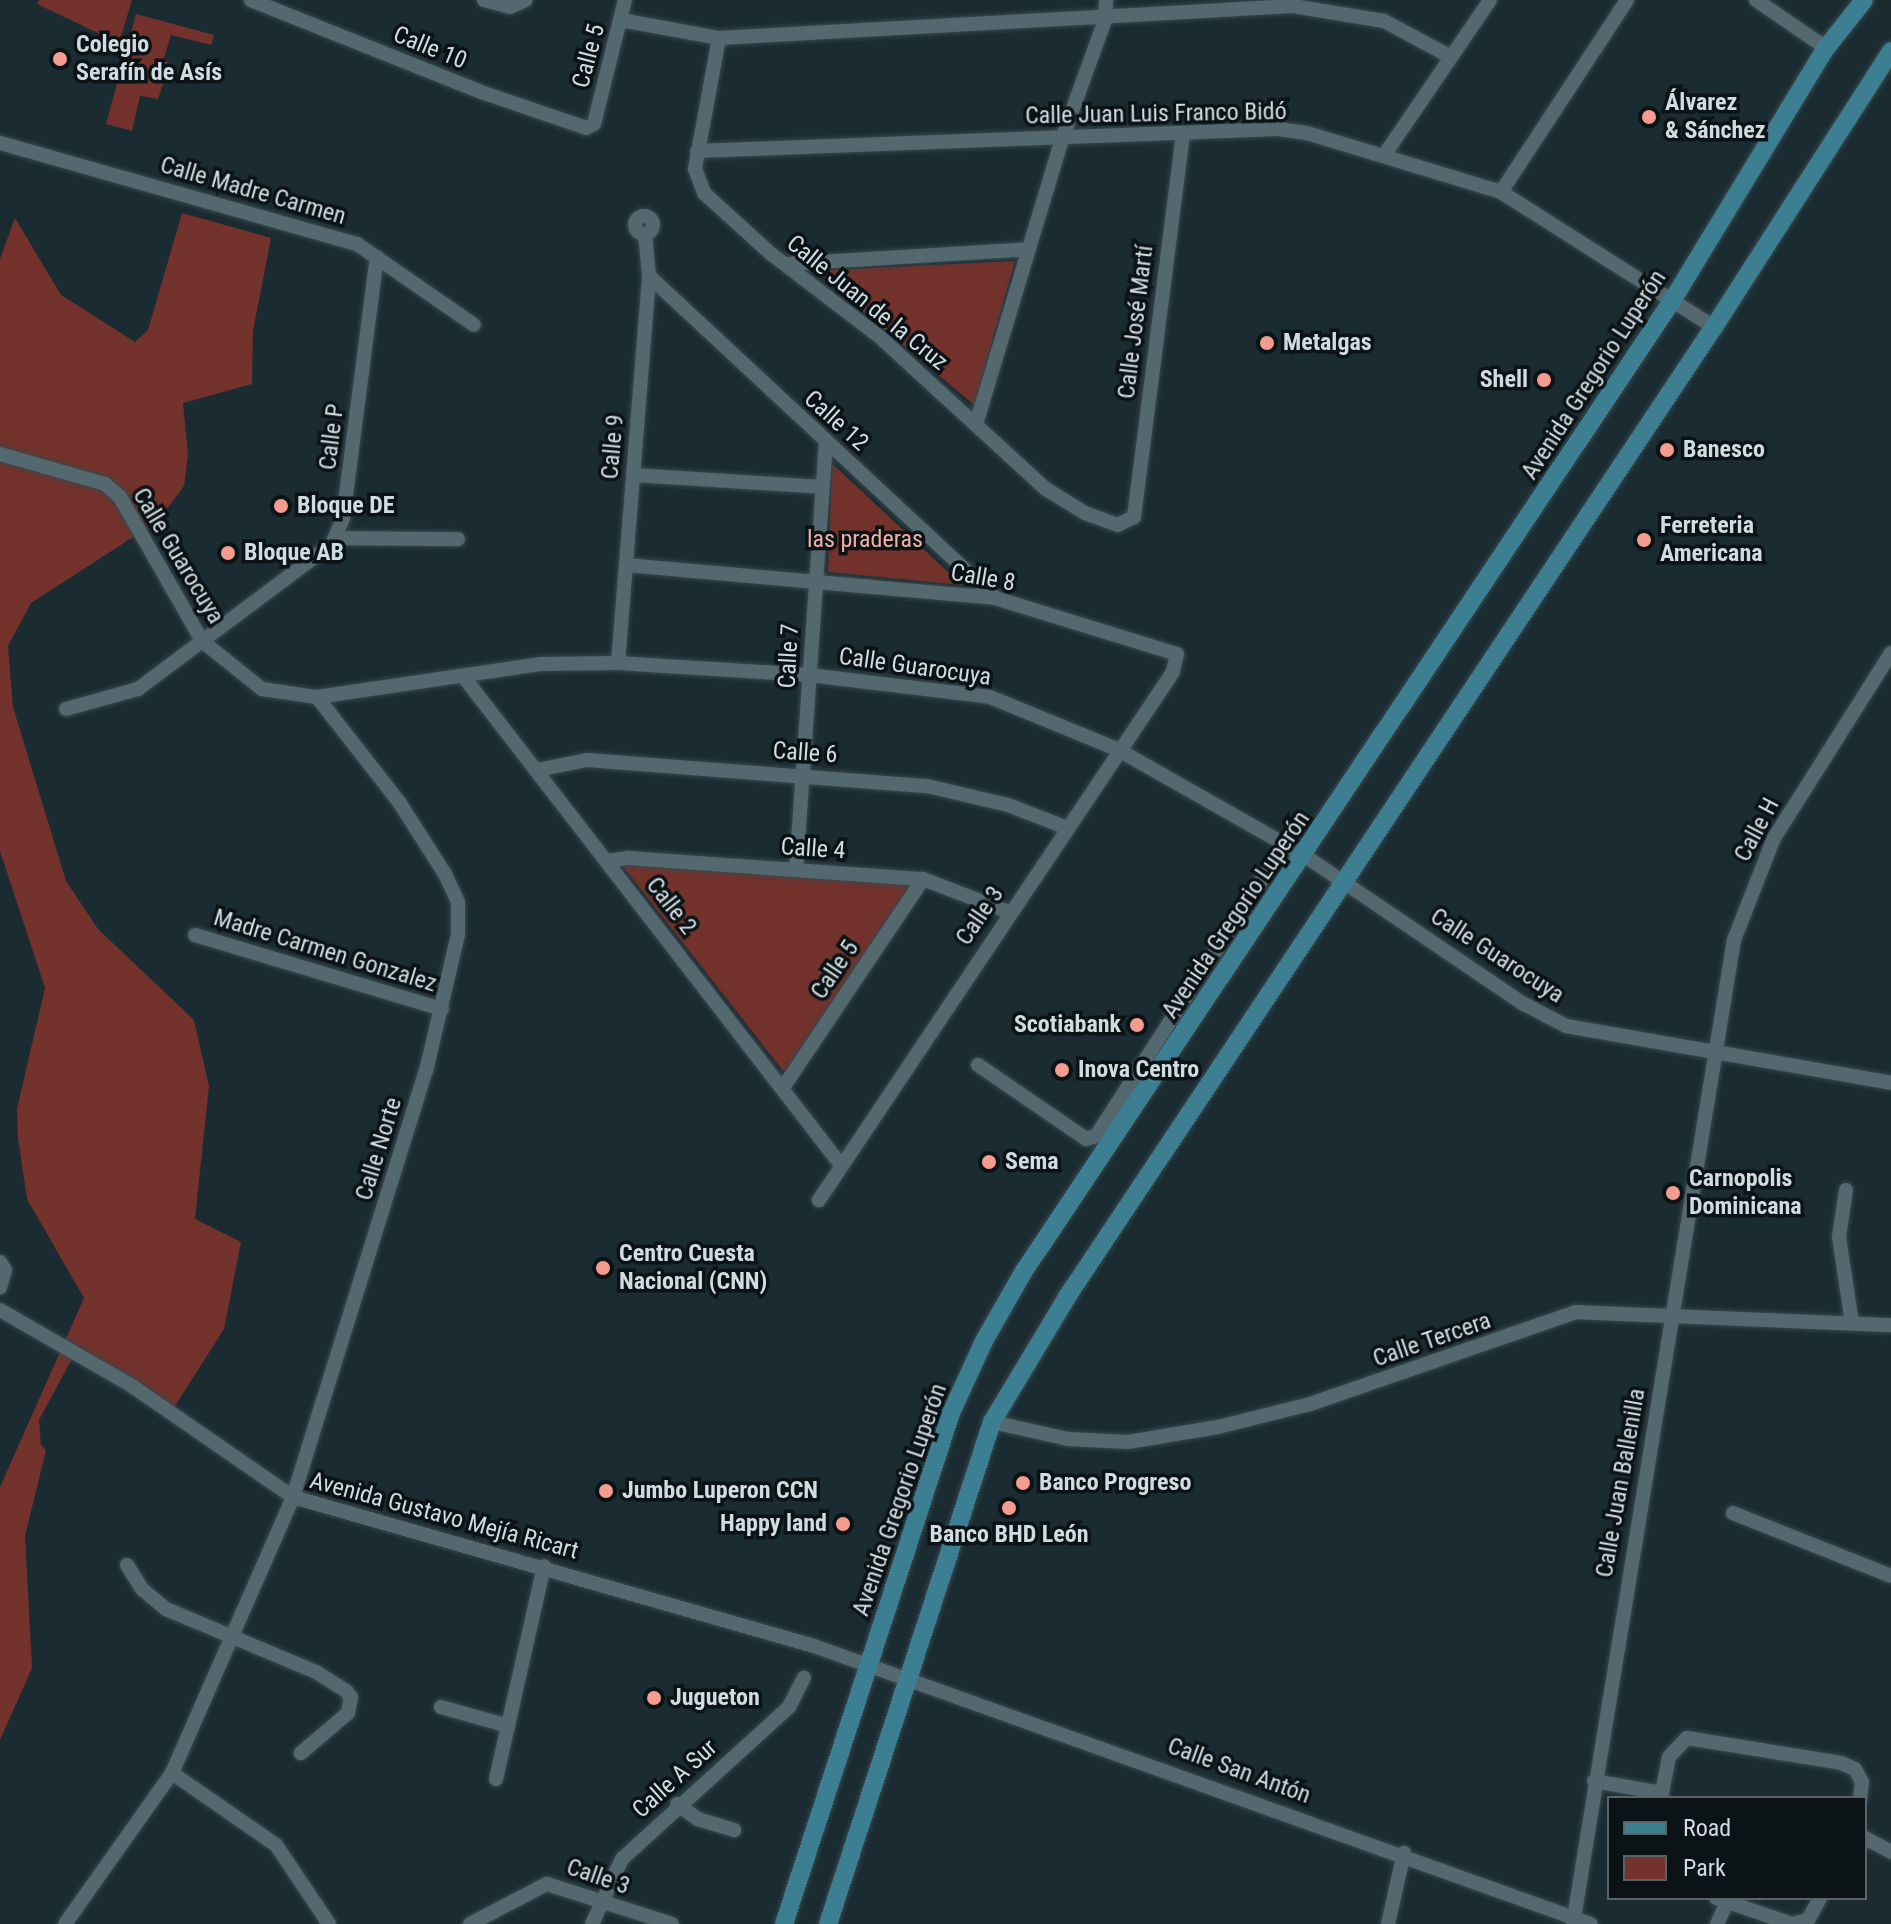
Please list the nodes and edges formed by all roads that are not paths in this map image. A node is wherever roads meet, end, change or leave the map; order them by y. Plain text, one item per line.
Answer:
1 (251, 0) edge
2 (484, 0) edge
3 (526, 0) edge
4 (625, 0) edge
5 (1106, 0) edge
6 (1490, 0) edge
7 (1627, 0) edge
8 (1756, 0) edge
9 (1864, 0) edge
10 (621, 20) junction
11 (1105, 20) junction
12 (719, 38) junction
13 (1826, 48) junction
14 (1891, 51) edge
15 (1451, 57) junction
16 (594, 124) joint
17 (1183, 133) junction
18 (1063, 136) junction
19 (0, 143) edge
20 (697, 151) junction
21 (1385, 154) junction
22 (1501, 192) junction
23 (645, 234) dead end
24 (1029, 249) junction
25 (377, 257) junction
26 (787, 264) junction
27 (649, 276) junction
28 (1672, 301) junction
29 (474, 325) dead end
30 (1714, 327) junction
31 (976, 424) junction
32 (826, 445) junction
33 (0, 454) edge
34 (633, 475) junction
35 (822, 487) junction
36 (1134, 517) joint
37 (335, 538) junction
38 (458, 539) dead end
39 (626, 565) junction
40 (815, 583) junction
41 (995, 598) junction
42 (202, 641) junction
43 (1891, 653) edge
44 (1178, 658) joint
45 (618, 663) junction
46 (809, 675) junction
47 (463, 676) junction
48 (317, 697) junction
49 (66, 709) dead end
50 (1117, 749) junction
51 (537, 770) junction
52 (804, 775) junction
53 (1065, 827) junction
54 (1285, 844) junction
55 (1305, 856) junction
56 (608, 861) junction
57 (796, 870) junction
58 (923, 879) junction
59 (1346, 882) junction
60 (1009, 912) junction
61 (195, 935) dead end
62 (442, 1009) junction
63 (1715, 1050) junction
64 (978, 1065) dead end
65 (1891, 1083) edge
66 (784, 1086) junction
67 (841, 1165) junction
68 (1846, 1190) dead end
69 (819, 1200) dead end
70 (0, 1262) edge
71 (0, 1287) edge
72 (0, 1310) edge
73 (1674, 1313) junction
74 (1852, 1323) junction
75 (1891, 1325) edge
76 (992, 1422) junction
77 (293, 1497) junction
78 (1733, 1513) dead end
79 (127, 1565) dead end
80 (544, 1566) junction
81 (1891, 1576) edge
82 (231, 1637) junction
83 (870, 1665) junction
84 (908, 1677) junction
85 (804, 1678) dead end
86 (441, 1707) dead end
87 (508, 1726) junction
88 (301, 1753) dead end
89 (172, 1773) junction
90 (496, 1779) dead end
91 (1594, 1781) junction
92 (1662, 1795) edge
93 (1860, 1796) edge
94 (677, 1804) junction
95 (734, 1830) dead end
96 (1867, 1839) edge
97 (1867, 1850) edge
98 (1891, 1852) edge
99 (1404, 1853) junction
100 (1891, 1862) edge
101 (1721, 1900) edge
102 (1819, 1900) edge
103 (599, 1902) junction
104 (1573, 1921) edge
105 (65, 1924) edge
106 (329, 1924) edge
107 (470, 1924) edge
108 (592, 1924) edge
109 (672, 1924) edge
110 (784, 1924) edge
111 (828, 1924) edge
112 (1388, 1924) edge
113 (1591, 1924) edge
114 (1717, 1924) edge

1 - 16 street, Calle 10
2 - 3 street
4 - 10 street, Calle 5
5 - 11 street
6 - 15 street
7 - 22 street
8 - 13 street
9 - 13 main road, Avenida Gregorio Luperón
10 - 12 street
10 - 16 street, Calle 5
11 - 12 street
11 - 15 street
11 - 18 street
12 - 20 street, Calle Juan de la Cruz
13 - 28 main road, Avenida Gregorio Luperón
14 - 30 main road
15 - 21 street
17 - 18 street, Calle Juan Luis Franco Bidó
17 - 21 street, Calle Juan Luis Franco Bidó
17 - 36 street, Calle José Martí
18 - 20 street, Calle Juan Luis Franco Bidó
18 - 24 street
19 - 25 street, Calle Madre Carmen
20 - 26 street, Calle Juan de la Cruz
21 - 22 street, Calle Juan Luis Franco Bidó
22 - 28 street, Calle Juan Luis Franco Bidó
23 - 27 street, Calle 9
24 - 26 street
24 - 31 street
25 - 29 street, Calle Madre Carmen
25 - 37 street, Calle P
26 - 31 street, Calle Juan de la Cruz
27 - 32 street, Calle 12
27 - 34 street, Calle 9
28 - 30 street, Calle Juan Luis Franco Bidó
28 - 55 main road, Avenida Gregorio Luperón
30 - 59 main road
31 - 36 street, Calle Juan de la Cruz
32 - 35 street, Calle 7
32 - 41 street, Calle 12
33 - 42 street, Calle Guarocuya
34 - 35 street
34 - 39 street, Calle 9
35 - 40 street, Calle 7
37 - 38 street
37 - 42 street
39 - 40 street, Calle 8
39 - 45 street, Calle 9
40 - 41 street, Calle 8
40 - 46 street, Calle 7
41 - 44 street, Calle 8
42 - 48 street, Calle Guarocuya
42 - 49 street
43 - 63 street, Calle H
44 - 50 street, Calle 3
45 - 46 street, Calle Guarocuya
45 - 47 street, Calle Guarocuya
46 - 50 street, Calle Guarocuya
46 - 52 street, Calle 7
47 - 48 street, Calle Guarocuya
47 - 51 street, Calle 2
48 - 62 street, Calle Norte
50 - 53 street, Calle 3
50 - 54 street, Calle Guarocuya
51 - 52 street, Calle 6
51 - 56 street, Calle 2
52 - 53 street, Calle 6
52 - 57 street, Calle 7
53 - 60 street, Calle 3
54 - 55 street, Calle Guarocuya
54 - 64 street
55 - 59 street, Calle Guarocuya
55 - 83 main road, Avenida Gregorio Luperón
56 - 57 street, Calle 4
56 - 66 street, Calle 2
57 - 58 street, Calle 4
58 - 60 street, Calle 4
58 - 66 street, Calle 5
59 - 63 street, Calle Guarocuya
59 - 76 main road
60 - 67 street, Calle 3
61 - 62 street, Madre Carmen Gonzalez
62 - 77 street, Calle Norte
63 - 65 street, Calle Guarocuya
63 - 73 street, Calle Juan Ballenilla
66 - 67 street, Calle 2
67 - 69 street, Calle 3
68 - 74 street
70 - 71 street
72 - 77 street, Avenida Gustavo Mejía Ricart
73 - 74 street, Calle Tercera
73 - 76 street, Calle Tercera
73 - 91 street, Calle Juan Ballenilla
74 - 75 street, Calle Tercera
76 - 84 main road
77 - 80 street, Avenida Gustavo Mejía Ricart
77 - 82 street, Calle Norte
78 - 81 street
79 - 82 street
80 - 83 street, Avenida Gustavo Mejía Ricart
80 - 87 street
82 - 88 street
82 - 89 street, Calle Norte
83 - 84 street, Calle San Antón
83 - 110 main road, Avenida Gregorio Luperón
84 - 99 street, Calle San Antón
84 - 111 main road
85 - 94 street, Calle A Sur
86 - 87 street
87 - 90 street
89 - 105 street, Calle Norte
89 - 106 street
91 - 92 street
91 - 104 street, Calle Juan Ballenilla
92 - 93 street
94 - 95 street
94 - 103 street, Calle A Sur
96 - 98 street
97 - 100 street
99 - 104 street, Calle San Antón
99 - 112 street
101 - 102 street
101 - 114 street
103 - 107 street, Calle 3
103 - 108 street, Calle A Sur
103 - 109 street, Calle 3
104 - 113 street, Calle San Antón

